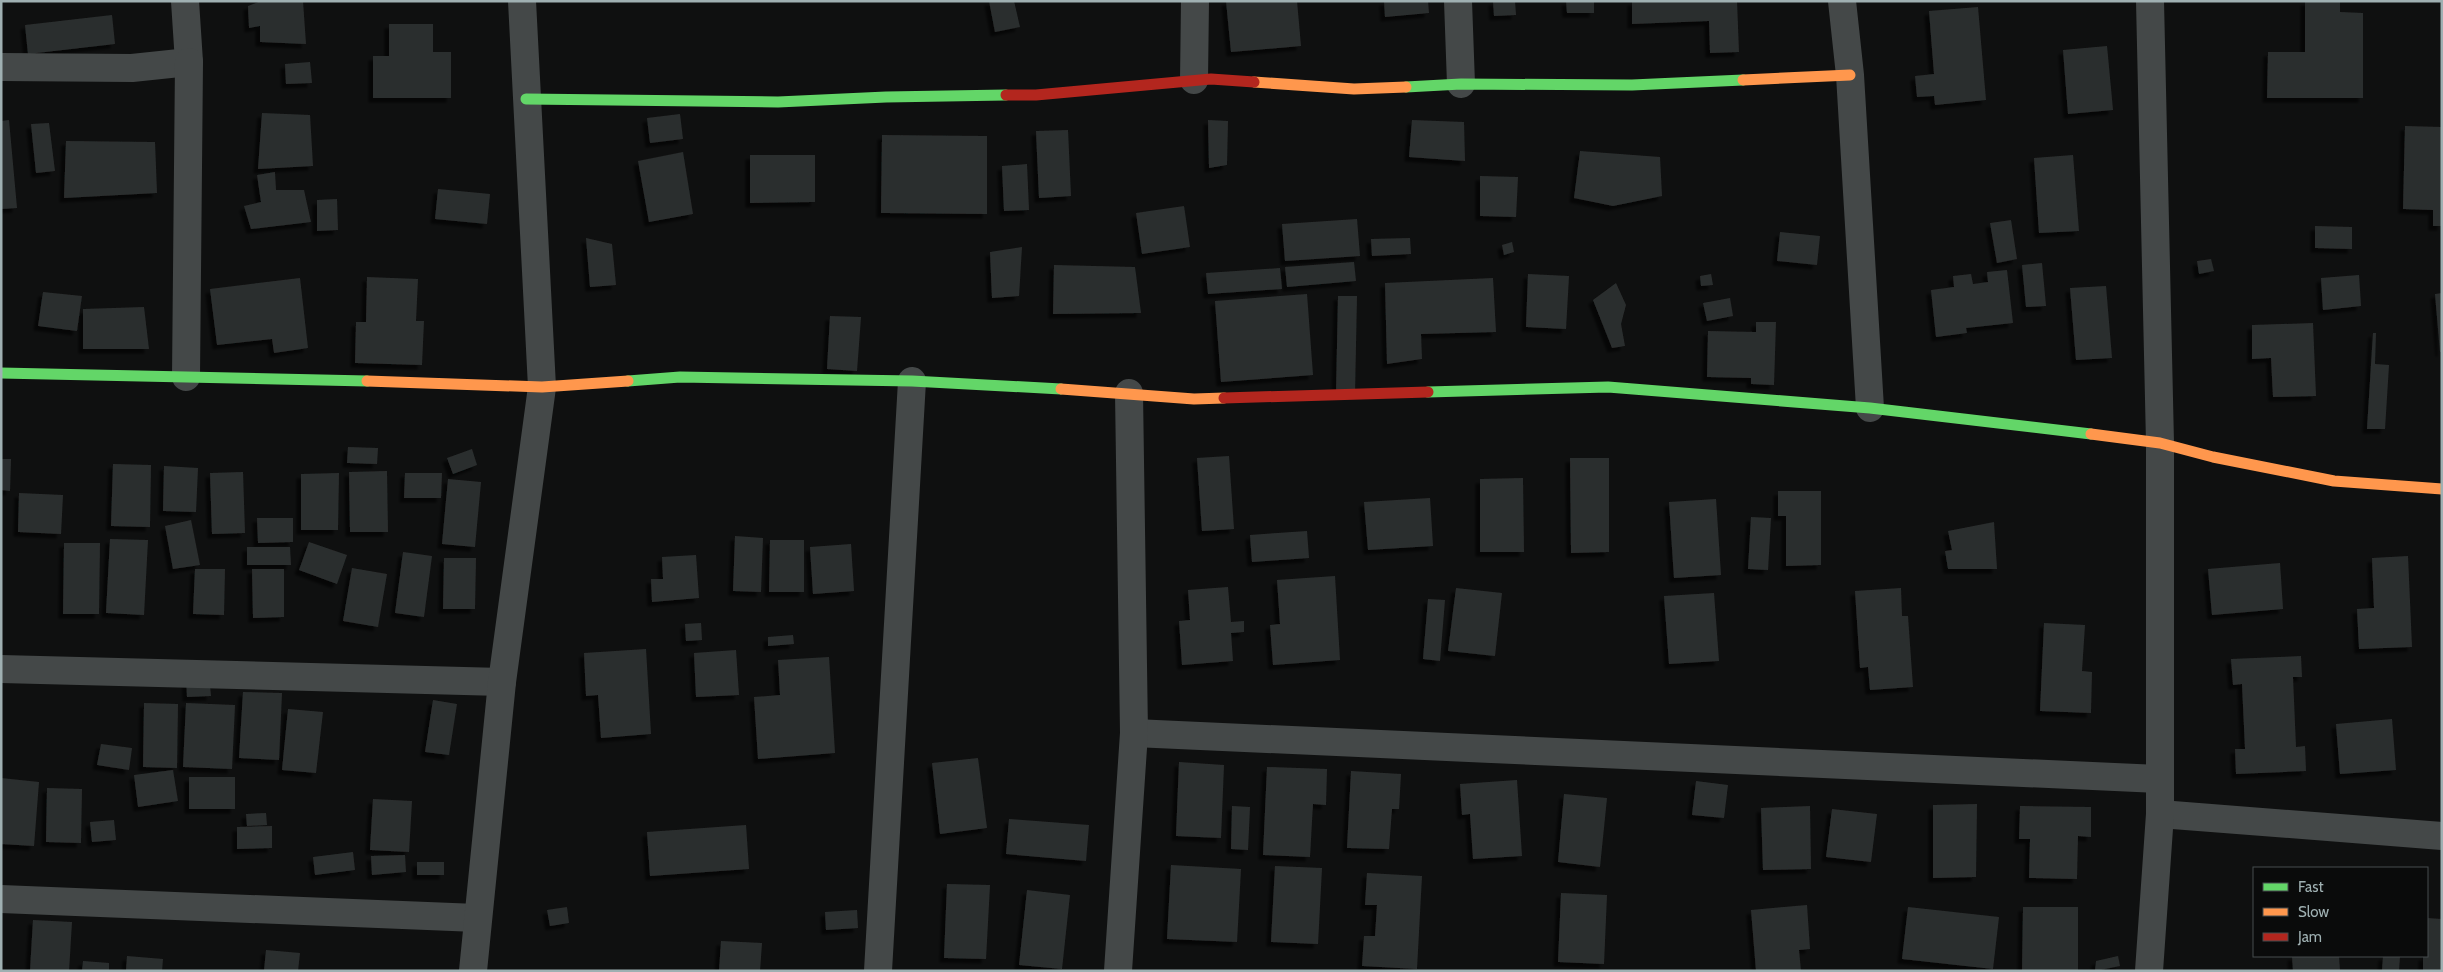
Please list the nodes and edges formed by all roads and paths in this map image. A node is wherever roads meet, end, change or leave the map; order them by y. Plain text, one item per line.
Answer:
1 (185, 1) edge
2 (522, 1) edge
3 (1195, 1) edge
4 (1458, 1) edge
5 (1842, 1) edge
6 (2150, 1) edge
7 (189, 62) junction
8 (1, 67) edge
9 (1850, 75) junction
10 (1194, 80) junction
11 (1461, 84) junction
12 (526, 99) junction
13 (1, 373) edge
14 (186, 377) junction
15 (912, 382) junction
16 (542, 387) junction
17 (1129, 393) junction
18 (1870, 408) junction
19 (2160, 443) junction
20 (2442, 490) edge
21 (1, 669) edge
22 (502, 682) junction
23 (1134, 733) junction
24 (2159, 779) junction
25 (2160, 814) junction
26 (2442, 836) edge
27 (1, 899) edge
28 (478, 918) junction
29 (473, 971) edge
30 (878, 971) edge
31 (1118, 971) edge
32 (2149, 971) edge

1 - 7 street
2 - 12 street
3 - 10 street
4 - 11 street
5 - 9 street
6 - 19 street
7 - 8 street
7 - 14 street
9 - 11 street
9 - 18 street
10 - 11 street
10 - 12 street
12 - 16 street
13 - 14 street
14 - 16 street
15 - 16 street
15 - 17 street
15 - 30 street
16 - 22 street
17 - 18 street
17 - 23 street
18 - 19 street
19 - 20 street
19 - 24 street
21 - 22 street
22 - 28 street
23 - 24 street
23 - 31 street
24 - 25 street
25 - 26 street
25 - 32 street
27 - 28 street
28 - 29 street

